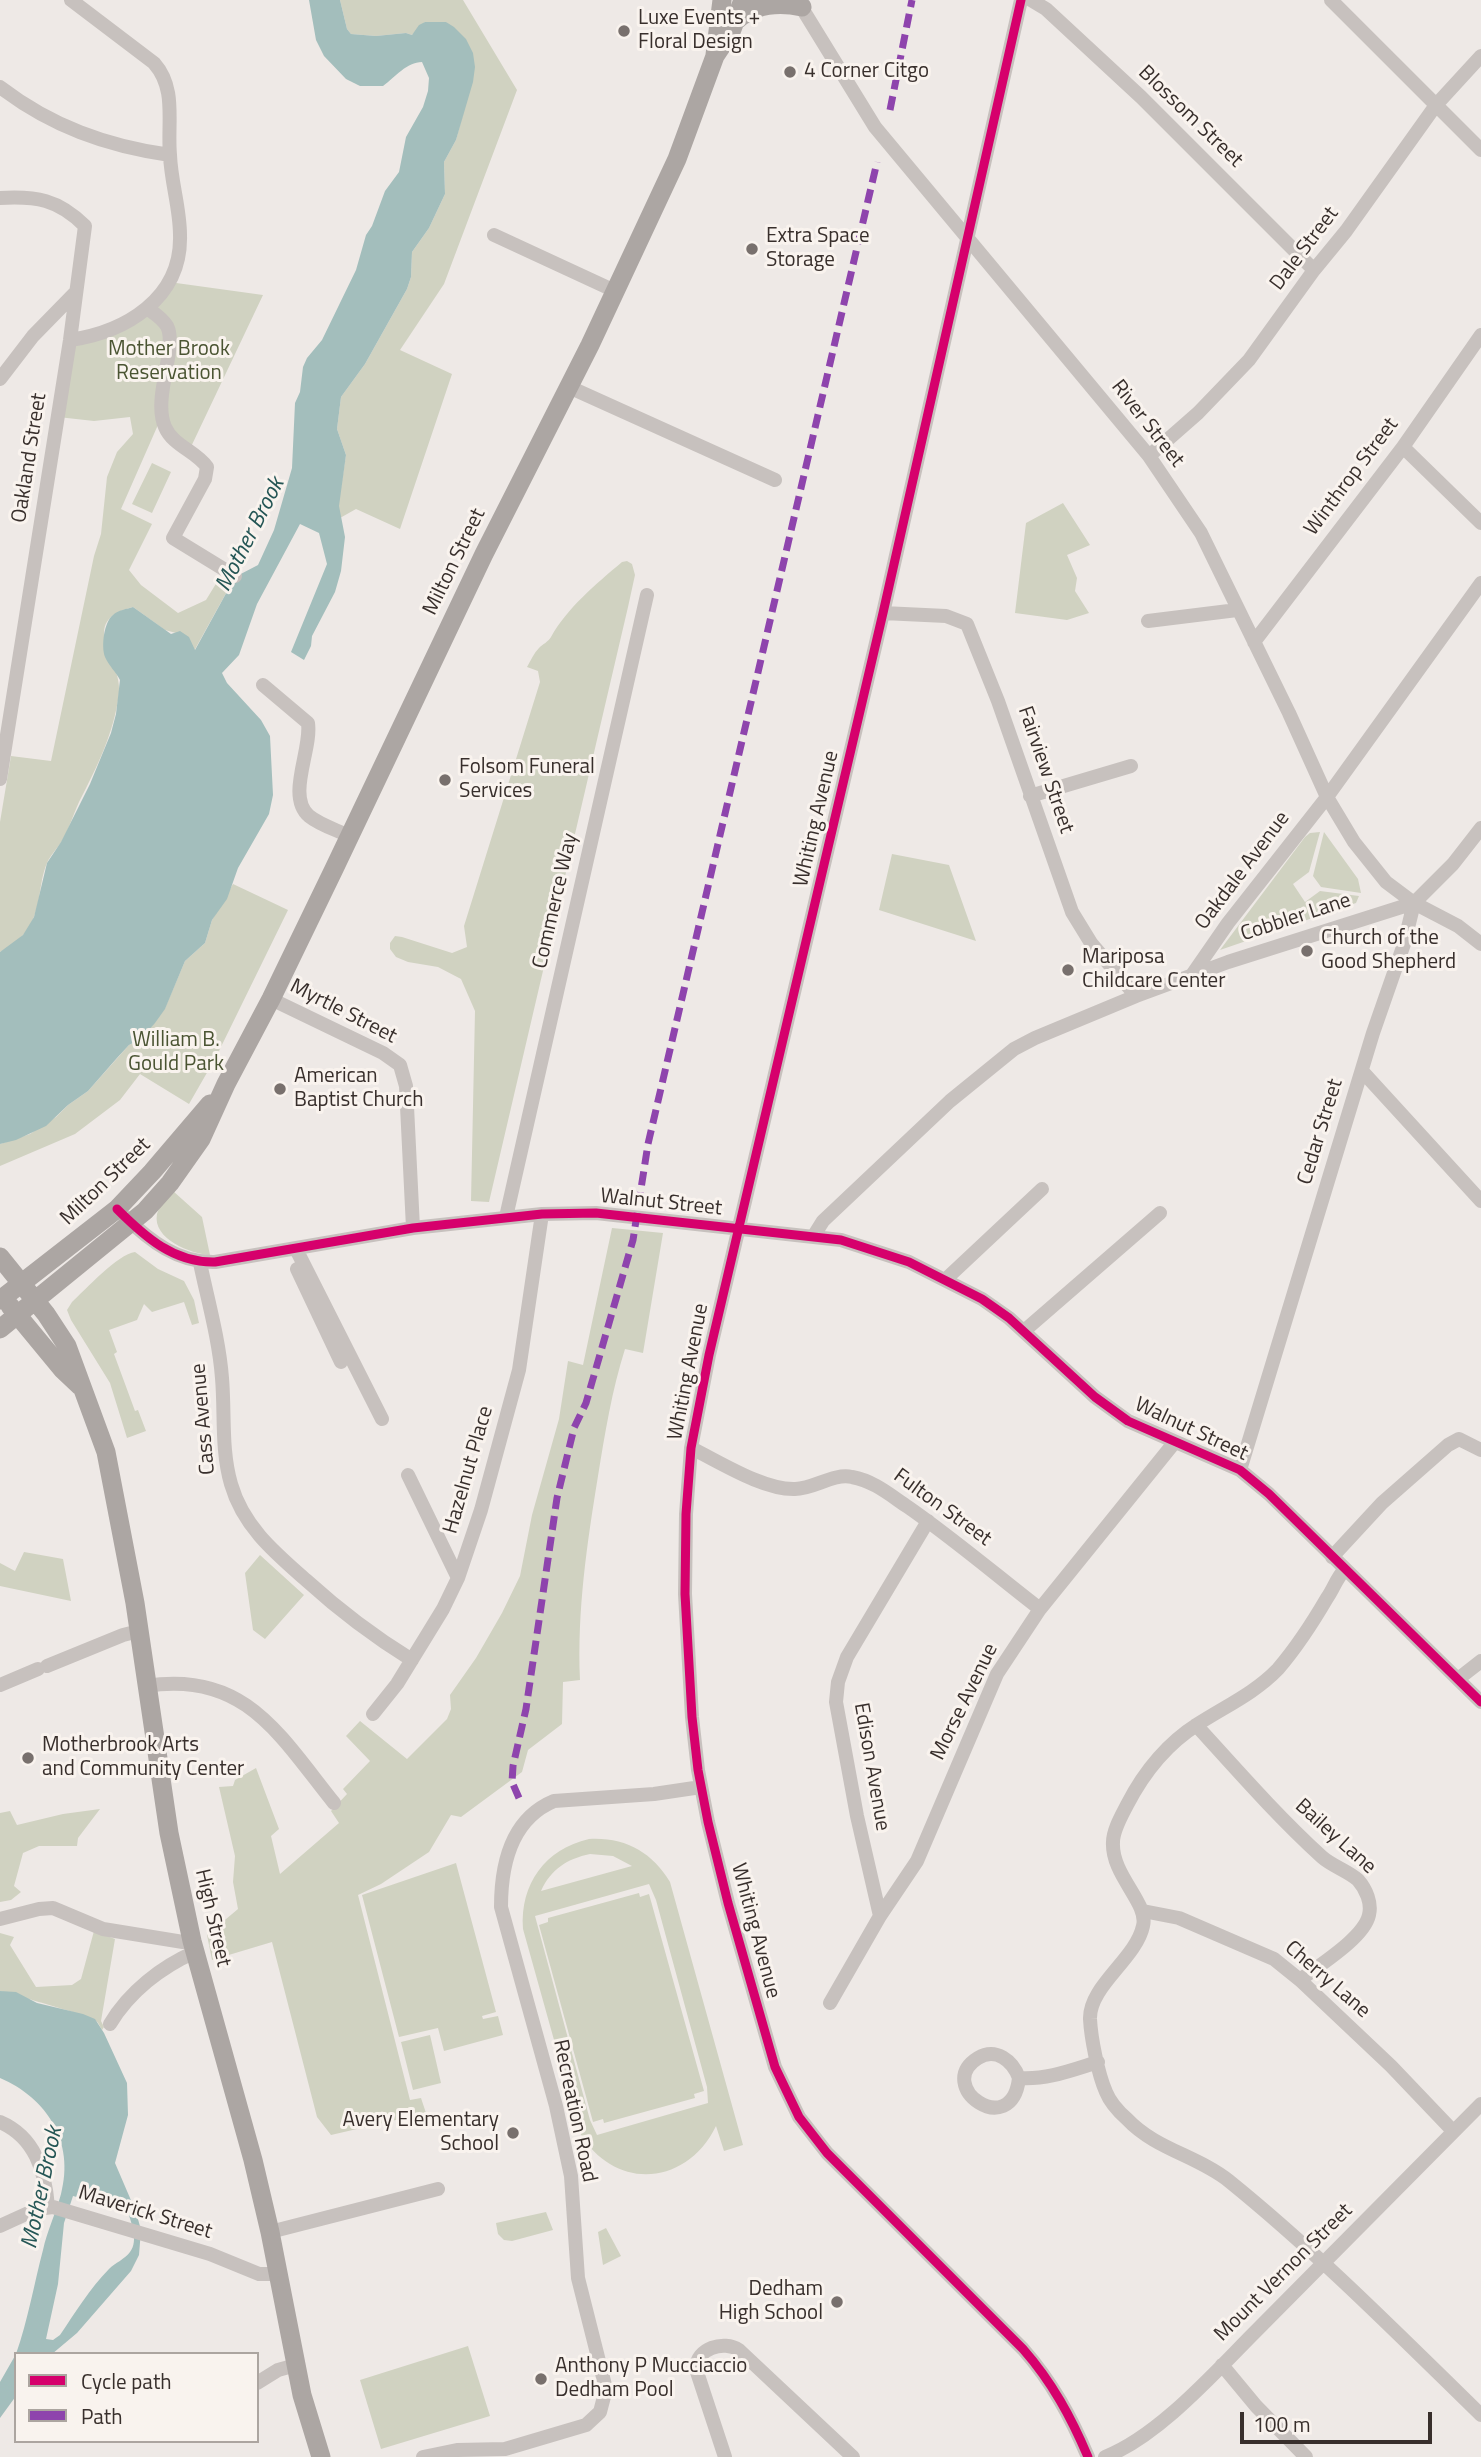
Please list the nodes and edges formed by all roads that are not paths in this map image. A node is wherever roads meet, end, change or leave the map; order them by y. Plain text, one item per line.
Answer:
1 (71, 0) edge
2 (743, 0) edge
3 (1021, 0) edge
4 (1031, 0) edge
5 (1331, 0) edge
6 (799, 4) edge
7 (723, 10) edge
8 (1481, 57) edge
9 (0, 87) edge
10 (1436, 105) junction
11 (1481, 150) edge
12 (170, 155) junction
13 (0, 198) edge
14 (494, 235) dead end
15 (967, 238) junction
16 (1314, 270) junction
17 (615, 291) junction
18 (76, 292) junction
19 (147, 308) junction
20 (1481, 335) edge
21 (70, 340) junction
22 (0, 379) edge
23 (569, 387) junction
24 (1403, 447) junction
25 (1149, 456) junction
26 (775, 480) dead end
27 (1481, 523) edge
28 (235, 576) dead end
29 (1481, 583) edge
30 (647, 595) dead end
31 (1237, 610) junction
32 (883, 613) junction
33 (1148, 621) dead end
34 (1254, 642) junction
35 (263, 685) dead end
36 (1131, 766) dead end
37 (0, 779) edge
38 (1030, 796) junction
39 (1326, 797) junction
40 (1481, 828) edge
41 (349, 836) junction
42 (1414, 903) junction
43 (1481, 944) edge
44 (1192, 975) junction
45 (1136, 996) junction
46 (271, 999) junction
47 (1362, 1071) junction
48 (226, 1084) junction
49 (1042, 1189) dead end
50 (1481, 1201) edge
51 (117, 1209) junction
52 (1160, 1213) dead end
53 (542, 1214) junction
54 (506, 1216) junction
55 (132, 1223) junction
56 (413, 1228) junction
57 (738, 1229) junction
58 (813, 1237) junction
59 (293, 1250) junction
60 (0, 1257) edge
61 (200, 1263) junction
62 (946, 1279) junction
63 (21, 1284) junction
64 (1, 1297) edge
65 (36, 1301) junction
66 (18, 1315) junction
67 (0, 1329) edge
68 (1024, 1331) junction
69 (341, 1362) dead end
70 (81, 1387) junction
71 (382, 1419) dead end
72 (1174, 1443) junction
73 (691, 1448) junction
74 (1481, 1450) edge
75 (1240, 1470) junction
76 (408, 1475) dead end
77 (928, 1521) junction
78 (1332, 1557) junction
79 (1345, 1569) junction
80 (458, 1578) junction
81 (1040, 1609) junction
82 (139, 1631) junction
83 (412, 1660) junction
84 (1481, 1661) edge
85 (1458, 1679) junction
86 (0, 1685) edge
87 (146, 1686) junction
88 (1481, 1702) edge
89 (373, 1714) dead end
90 (1196, 1725) junction
91 (701, 1787) junction
92 (334, 1803) dead end
93 (1143, 1910) junction
94 (880, 1916) junction
95 (0, 1919) edge
96 (194, 1947) junction
97 (1300, 1980) junction
98 (830, 2003) dead end
99 (110, 2024) dead end
100 (1098, 2062) junction
101 (1019, 2078) dead end
102 (1481, 2104) edge
103 (0, 2122) edge
104 (1453, 2131) junction
105 (438, 2189) dead end
106 (50, 2207) junction
107 (0, 2226) edge
108 (270, 2232) junction
109 (1324, 2263) junction
110 (278, 2274) junction
111 (296, 2365) junction
112 (1222, 2365) junction
113 (259, 2382) edge
114 (1481, 2415) edge
115 (321, 2457) edge
116 (423, 2457) edge
117 (725, 2457) edge
118 (853, 2457) edge
119 (1088, 2457) edge
120 (1105, 2457) edge
121 (1306, 2457) edge

1 - 12 street
2 - 7 main road, Milton Street
3 - 15 street, Whiting Avenue
4 - 16 street, Blossom Street
5 - 10 street
6 - 7 main road
6 - 15 street, River Street
7 - 17 main road, Milton Street
8 - 10 street, Dale Street
9 - 12 street
10 - 11 street
10 - 16 street, Dale Street
12 - 19 street
13 - 18 street, Oakland Street
14 - 17 street
15 - 25 street, River Street
15 - 32 street, Whiting Avenue
16 - 25 street, Dale Street
17 - 23 main road, Milton Street
18 - 21 street, Oakland Street
18 - 22 street
19 - 21 street
19 - 28 street
20 - 24 street, Winthrop Street
21 - 37 street, Oakland Street
23 - 26 street
23 - 41 main road, Milton Street
24 - 27 street
24 - 34 street, Winthrop Street
25 - 31 street, River Street
29 - 39 street, Oakdale Avenue
30 - 54 street, Commerce Way
31 - 33 street
31 - 34 street, River Street
32 - 38 street, Fairview Street
32 - 57 street, Whiting Avenue
34 - 39 street, River Street
35 - 41 street
36 - 38 street
38 - 45 street, Fairview Street
39 - 42 street, River Street
39 - 44 street, Oakdale Avenue
40 - 42 street
41 - 46 main road, Milton Street
42 - 43 street, River Street
42 - 44 street, Cobbler Lane
42 - 47 street, Cedar Street
44 - 45 street
45 - 58 street
46 - 48 main road, Milton Street
46 - 56 street, Myrtle Street
47 - 50 street
47 - 75 street, Cedar Street
48 - 51 main road, Milton Street
48 - 55 main road, Milton Street
49 - 62 street
51 - 55 street, Walnut Street
51 - 63 main road, Milton Street
52 - 68 street
53 - 54 street, Walnut Street
53 - 57 street, Walnut Street
53 - 80 street, Hazelnut Place
54 - 56 street, Walnut Street
55 - 61 street, Walnut Street
55 - 65 main road, Milton Street
56 - 59 street, Walnut Street
57 - 58 street, Walnut Street
57 - 73 street, Whiting Avenue
58 - 62 street, Walnut Street
59 - 61 street, Walnut Street
59 - 69 street
59 - 71 street
60 - 63 main road, High Street
61 - 83 street, Cass Avenue
62 - 68 street, Walnut Street
63 - 64 main road, Milton Street
63 - 65 main road, High Street
64 - 66 main road, High Street
65 - 66 main road, Milton Street
65 - 70 main road, High Street
66 - 67 main road, Milton Street
66 - 70 main road, High Street
68 - 72 street, Walnut Street
70 - 82 main road, High Street
72 - 75 street, Walnut Street
72 - 81 street, Morse Avenue
73 - 77 street, Fulton Street
73 - 91 street, Whiting Avenue
74 - 78 street
75 - 78 street, Walnut Street
76 - 80 street
77 - 81 street, Fulton Street
77 - 94 street, Edison Avenue
78 - 79 street, Walnut Street
79 - 85 street, Walnut Street
79 - 90 street
80 - 83 street, Hazelnut Place
81 - 94 street, Morse Avenue
82 - 86 street
82 - 87 main road, High Street
83 - 89 street, Hazelnut Place
84 - 85 street
85 - 88 street, Walnut Street
87 - 92 street
87 - 96 main road, High Street
90 - 93 street
90 - 97 street, Bailey Lane
91 - 116 street, Recreation Road
91 - 119 street, Whiting Avenue
93 - 97 street, Cherry Lane
93 - 100 street
94 - 98 street, Morse Avenue
95 - 96 street
96 - 99 street
96 - 108 main road, High Street
97 - 104 street, Cherry Lane
100 - 101 street
100 - 109 street
102 - 104 street, Mount Vernon Street
103 - 106 street
104 - 109 street, Mount Vernon Street
105 - 108 street
106 - 107 street, Maverick Street
106 - 110 street, Maverick Street
108 - 110 main road, High Street
109 - 112 street, Mount Vernon Street
109 - 114 street
110 - 111 main road, High Street
111 - 113 street
111 - 115 main road, High Street
112 - 120 street, Mount Vernon Street
112 - 121 street
117 - 118 street

